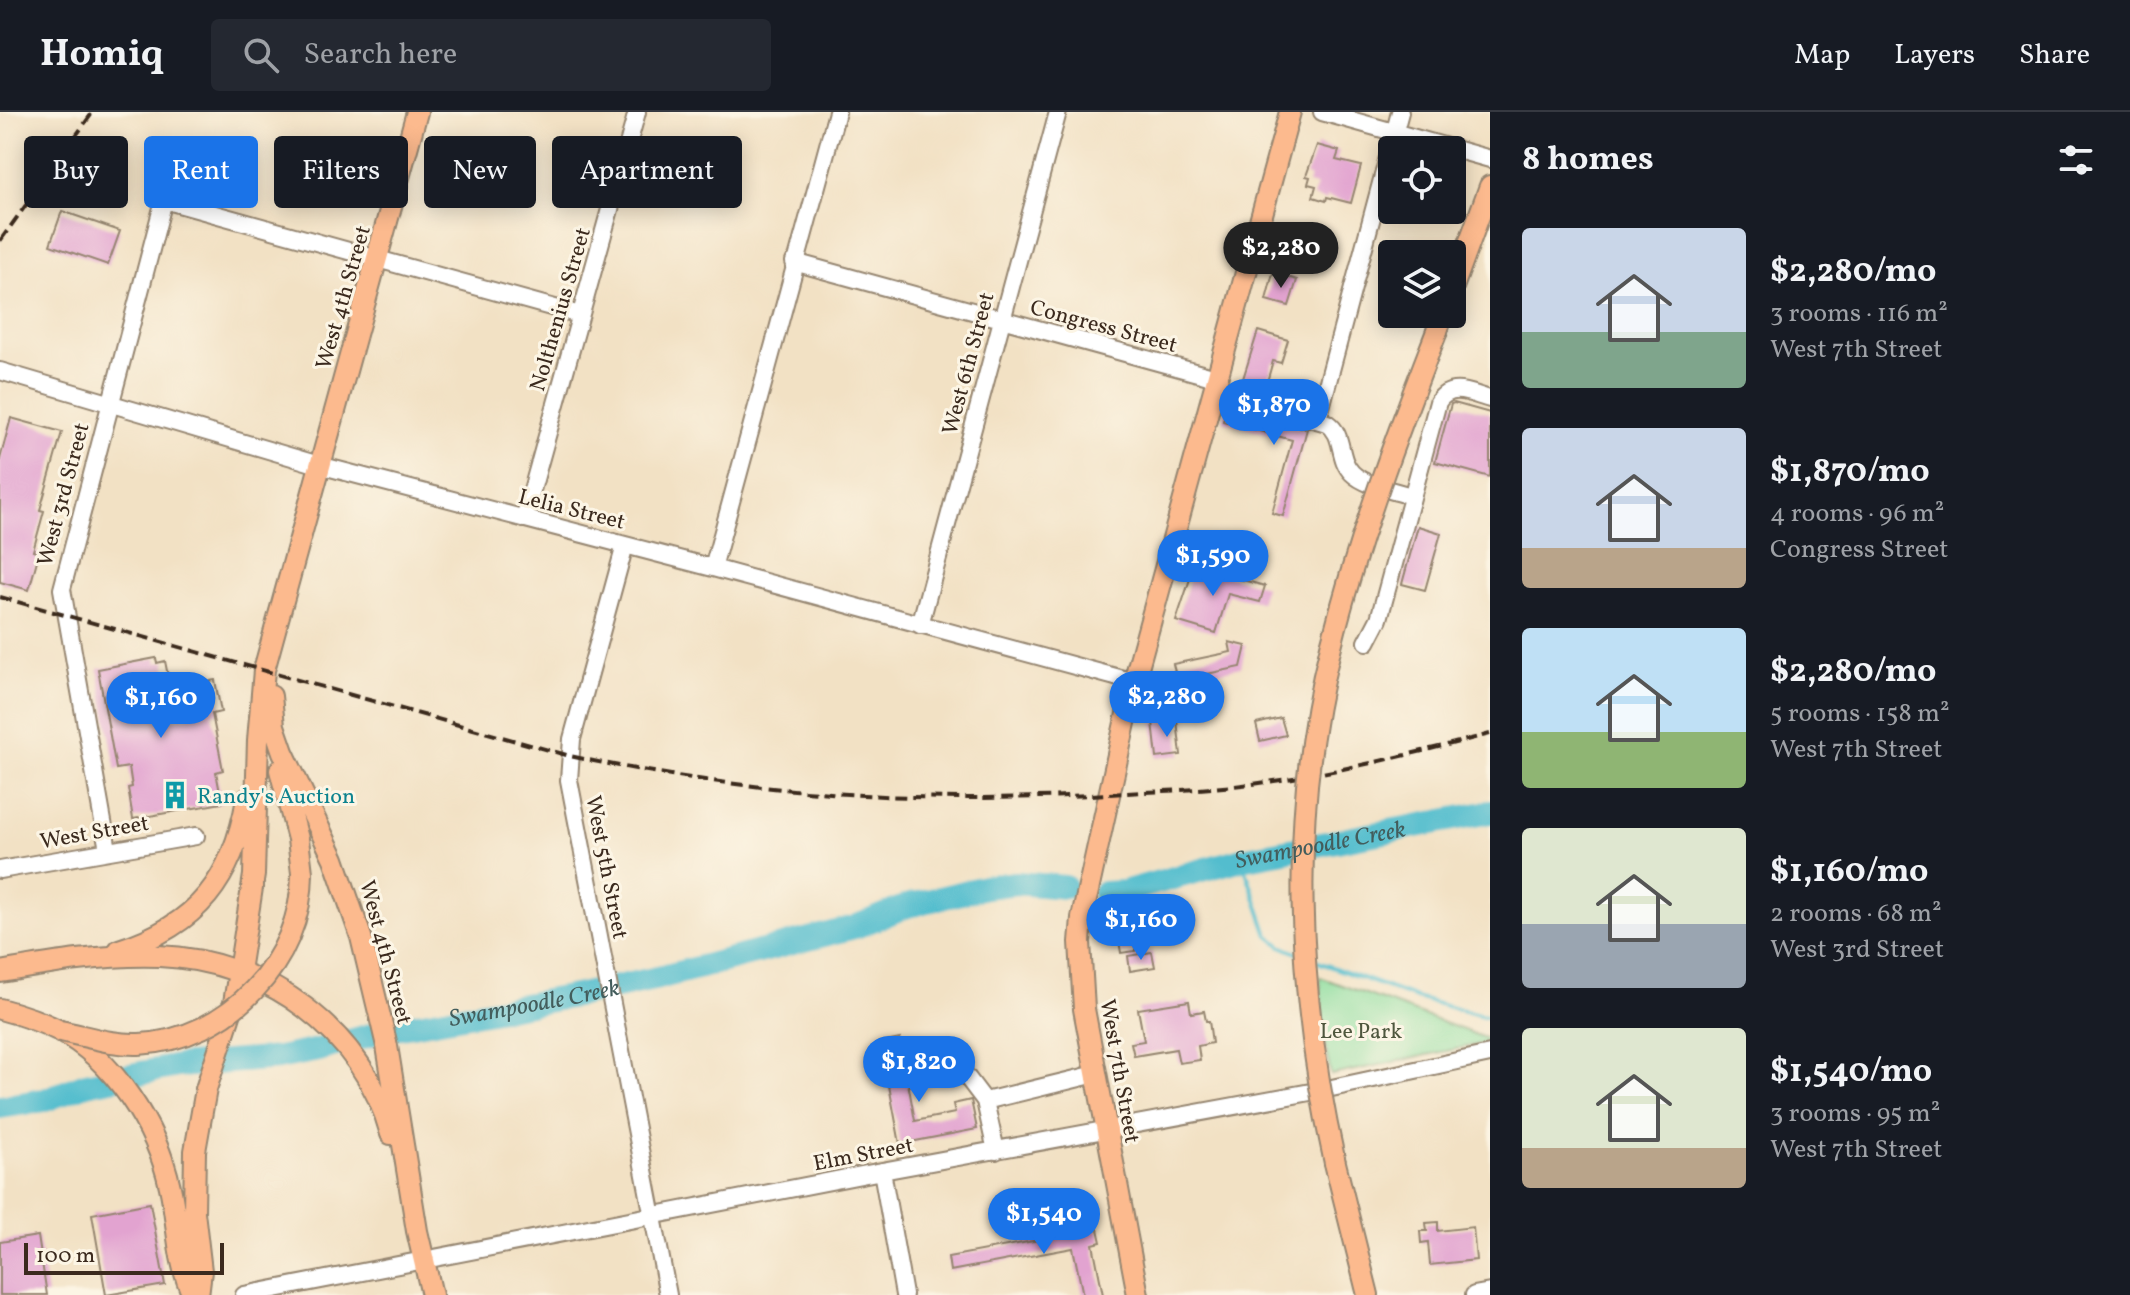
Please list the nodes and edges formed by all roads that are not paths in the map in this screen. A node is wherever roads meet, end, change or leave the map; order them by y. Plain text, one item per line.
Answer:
1 (417, 112) edge
2 (637, 112) edge
3 (837, 112) edge
4 (1058, 112) edge
5 (1290, 112) edge
6 (1322, 112) edge
7 (1400, 112) edge
8 (1394, 132) junction
9 (1490, 159) edge
10 (1490, 186) edge
11 (1466, 252) edge
12 (377, 260) junction
13 (794, 262) junction
14 (580, 315) junction
15 (1001, 320) junction
16 (1438, 328) edge
17 (0, 371) edge
18 (1215, 384) junction
19 (1490, 399) edge
20 (110, 404) junction
21 (1318, 419) junction
22 (319, 465) junction
23 (1411, 496) junction
24 (524, 519) junction
25 (625, 545) junction
26 (713, 568) junction
27 (920, 625) junction
28 (274, 633) junction
29 (1367, 642) dead end
30 (1134, 682) junction
31 (266, 733) junction
32 (196, 836) dead end
33 (108, 850) junction
34 (0, 870) edge
35 (98, 957) junction
36 (0, 972) edge
37 (239, 972) junction
38 (9, 1012) edge
39 (60, 1031) junction
40 (1490, 1054) edge
41 (951, 1056) dead end
42 (1096, 1074) junction
43 (985, 1101) junction
44 (1106, 1129) junction
45 (996, 1151) junction
46 (882, 1171) junction
47 (409, 1183) junction
48 (652, 1216) junction
49 (425, 1259) junction
50 (1490, 1292) edge
51 (262, 1293) edge
52 (195, 1295) edge
53 (244, 1295) edge
54 (432, 1295) edge
55 (668, 1295) edge
56 (904, 1295) edge
57 (1138, 1295) edge
58 (1368, 1295) edge
59 (1474, 1295) edge

1 - 12 main road, West 4th Street
2 - 14 street, Nolthenius Street
3 - 13 street
4 - 15 street, West 6th Street
5 - 18 main road, West 7th Street
6 - 8 street
7 - 8 street
8 - 9 street
8 - 21 street
10 - 11 main road
12 - 14 street
12 - 20 street, West 3rd Street
12 - 22 main road, West 4th Street
13 - 15 street, Congress Street
13 - 26 street
14 - 24 street, Nolthenius Street
15 - 18 street, Congress Street
15 - 27 street, West 6th Street
16 - 58 main road, bridge
17 - 20 street, Lelia Street
18 - 21 street, Congress Street
18 - 30 main road, West 7th Street
19 - 23 street
20 - 22 street, Lelia Street
20 - 33 street, West 3rd Street
21 - 23 street
22 - 24 street, Lelia Street
22 - 28 main road, West 4th Street
23 - 29 street
24 - 25 street, Lelia Street
25 - 26 street, Lelia Street
25 - 48 street, West 5th Street
26 - 27 street, Lelia Street
27 - 30 street, Lelia Street
28 - 31 main road, West 4th Street
28 - 31 main road, West 4th Street
30 - 42 main road, West 7th Street
31 - 35 main road
31 - 37 main road
31 - 39 main road, bridge
31 - 47 main road, West 4th Street
32 - 33 street, West Street
33 - 34 street, West Street
35 - 36 main road
35 - 37 main road
37 - 47 main road
37 - 52 main road
38 - 39 main road
39 - 52 main road
40 - 44 street, Elm Street
41 - 43 street
42 - 43 street
42 - 44 main road, West 7th Street
43 - 45 street
44 - 45 street, Elm Street
44 - 57 main road, West 7th Street
45 - 46 street, Elm Street
46 - 48 street, Elm Street
46 - 56 street
47 - 49 main road, West 4th Street
48 - 49 street, Elm Street
48 - 55 street, West 5th Street
49 - 51 street, Elm Street
49 - 54 main road, West 4th Street
50 - 59 street
51 - 53 street, Elm Street

